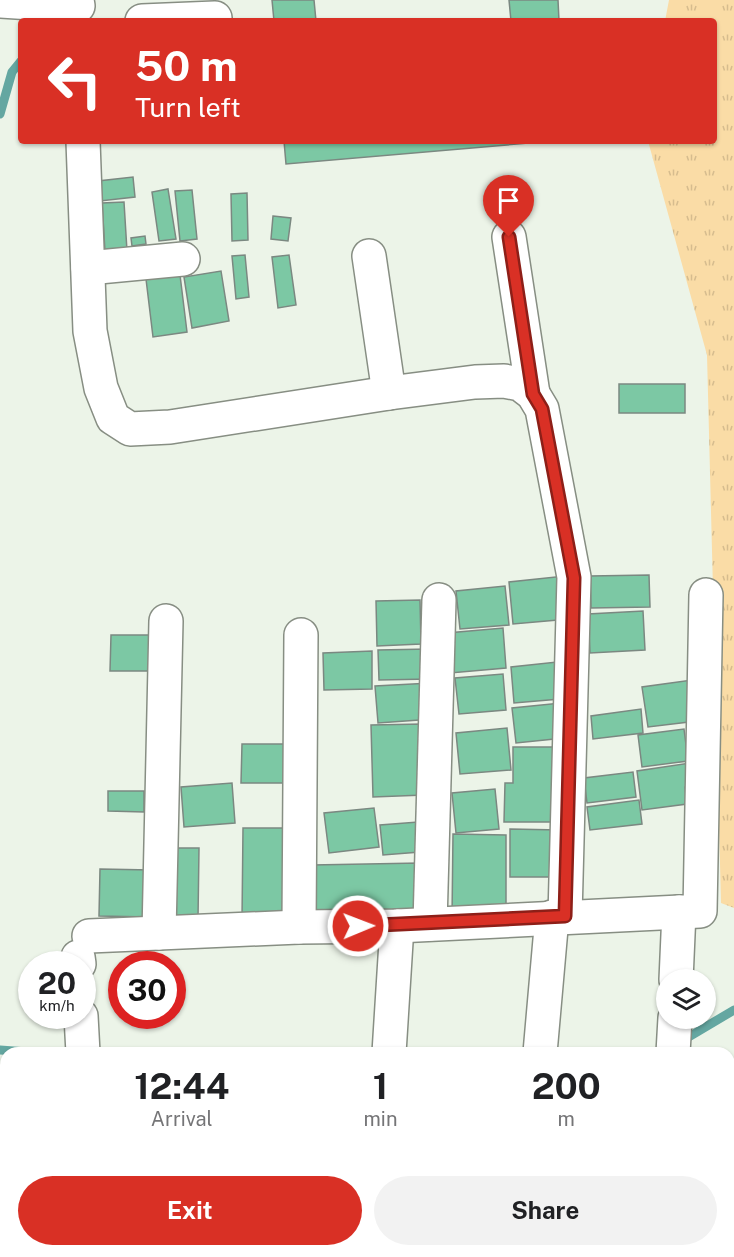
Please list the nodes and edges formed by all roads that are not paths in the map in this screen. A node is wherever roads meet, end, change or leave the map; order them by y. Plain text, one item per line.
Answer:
1 (0, 1) edge
2 (76, 8) edge
3 (83, 144) edge
4 (509, 237) dead end
5 (369, 256) dead end
6 (183, 259) dead end
7 (88, 268) junction
8 (389, 393) junction
9 (533, 394) junction
10 (706, 595) dead end
11 (439, 600) dead end
12 (166, 621) dead end
13 (301, 635) dead end
14 (679, 912) junction
15 (559, 917) junction
16 (430, 924) junction
17 (397, 926) junction
18 (299, 927) junction
19 (159, 933) junction
20 (86, 951) edge
21 (676, 969) edge
22 (389, 1047) edge
23 (541, 1047) edge

1 - 2 street
3 - 7 street
4 - 9 street
5 - 8 street
6 - 7 street
7 - 8 street
8 - 9 street
9 - 15 street
10 - 14 street
11 - 16 street
12 - 19 street
13 - 18 street
14 - 15 street
14 - 21 street
15 - 16 street
15 - 23 street
16 - 17 street
17 - 18 street
17 - 22 street
18 - 19 street
19 - 20 street

